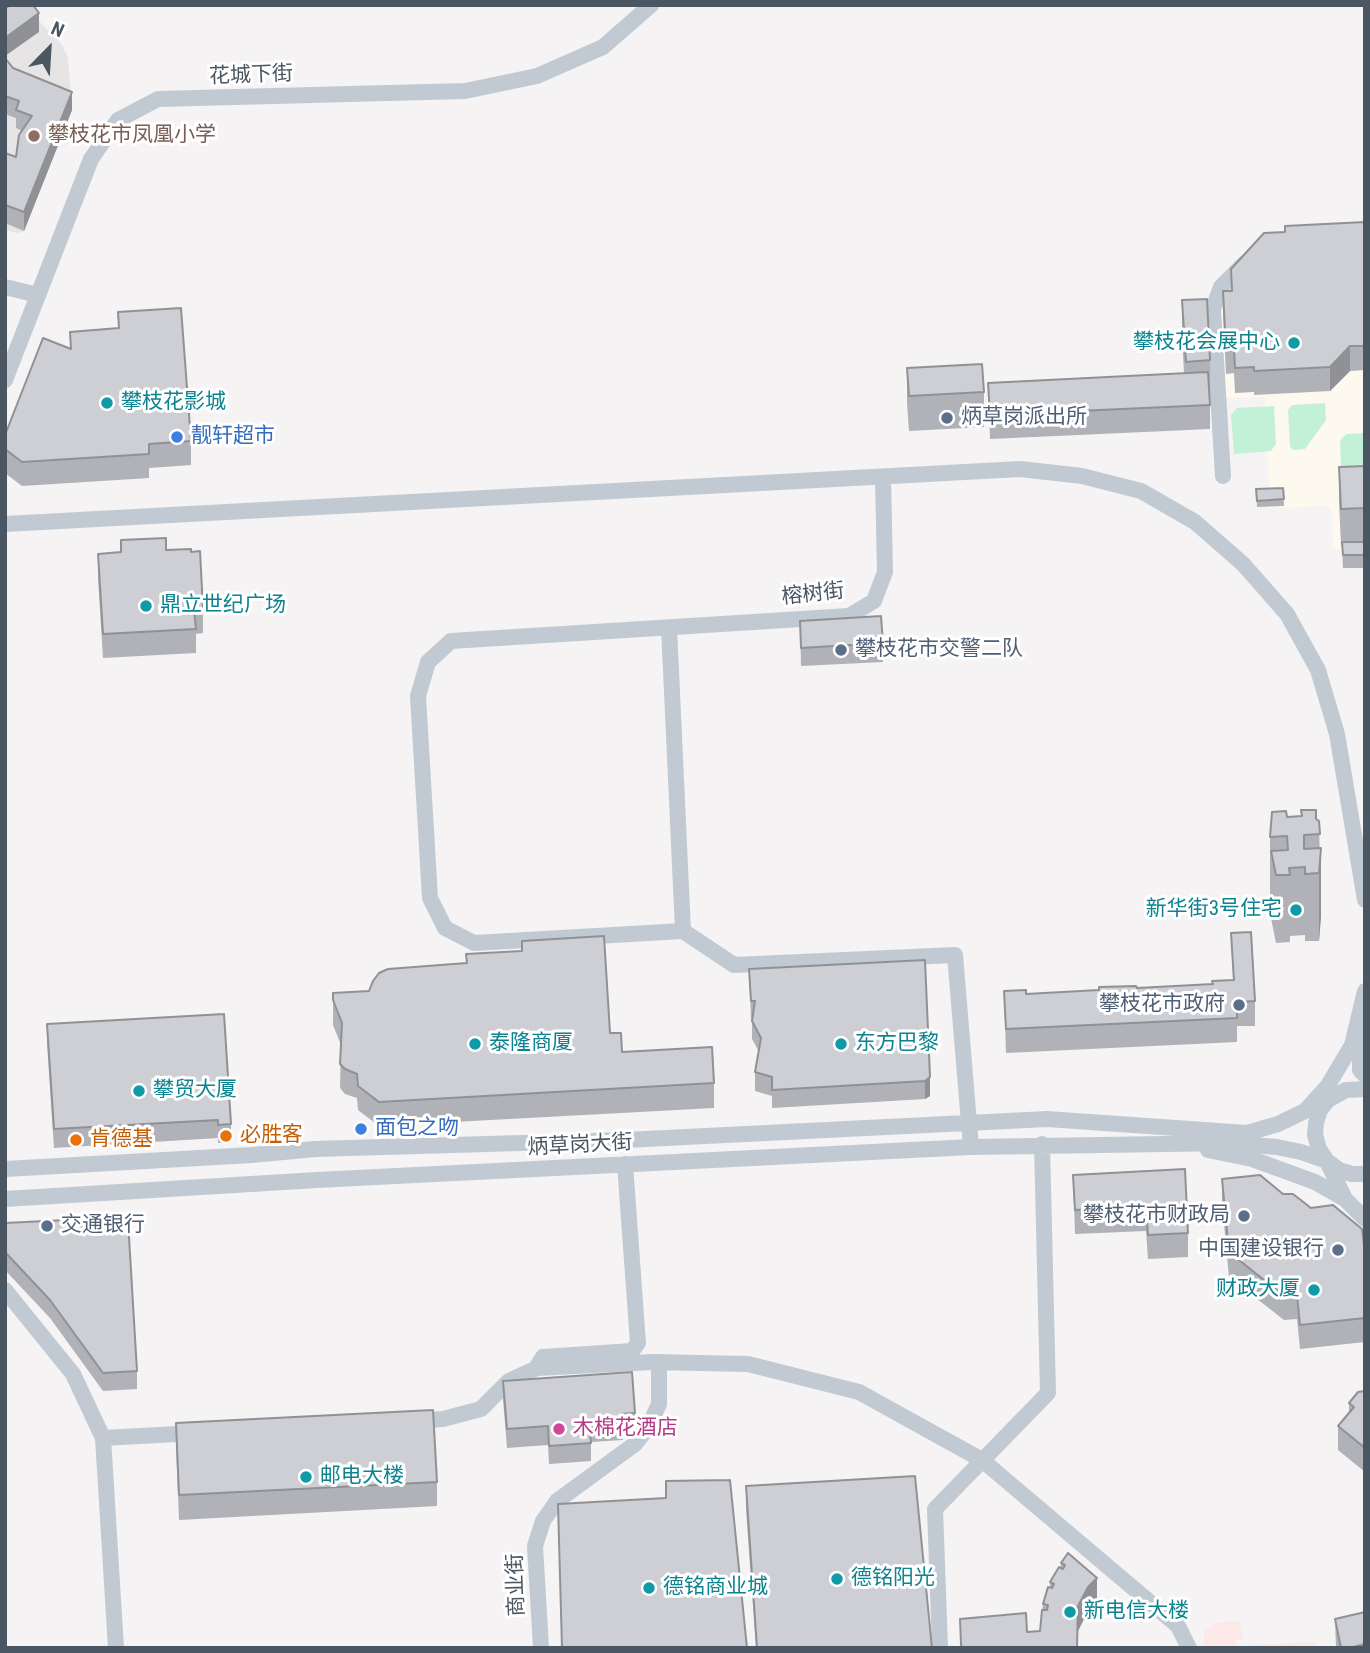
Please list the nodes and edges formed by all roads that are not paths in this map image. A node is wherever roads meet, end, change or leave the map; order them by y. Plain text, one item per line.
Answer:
1 (651, 5) edge
2 (1257, 251) edge
3 (5, 287) edge
4 (38, 295) junction
5 (5, 380) edge
6 (1223, 476) dead end
7 (883, 477) junction
8 (5, 524) edge
9 (669, 627) junction
10 (1365, 900) edge
11 (683, 931) junction
12 (1363, 998) edge
13 (1358, 1042) edge
14 (1365, 1075) edge
15 (1365, 1089) edge
16 (1333, 1097) junction
17 (1305, 1111) junction
18 (969, 1121) junction
19 (1042, 1144) junction
20 (1157, 1144) junction
21 (971, 1147) junction
22 (1327, 1161) junction
23 (625, 1164) junction
24 (5, 1169) edge
25 (1365, 1174) edge
26 (5, 1199) edge
27 (1345, 1199) junction
28 (1365, 1219) edge
29 (5, 1290) edge
30 (659, 1362) junction
31 (537, 1368) junction
32 (393, 1422) edge
33 (208, 1433) edge
34 (103, 1438) junction
35 (982, 1461) junction
36 (116, 1648) edge
37 (541, 1648) edge
38 (940, 1648) edge
39 (1189, 1648) edge

1 - 4 street, 花城下街
2 - 6 street
3 - 4 street
4 - 5 street, 花城下街
7 - 8 street
7 - 9 street, 榕树街
7 - 10 street
9 - 11 street
9 - 11 street, 榕树街
11 - 18 street
12 - 13 street
13 - 14 street
13 - 16 street
13 - 17 street
15 - 16 street, 炳草岗大街
16 - 17 street, 炳草岗大街
16 - 22 street
17 - 18 street, 炳草岗大街
18 - 21 street
18 - 24 street, 炳草岗大街
19 - 20 street, 炳草岗大街
19 - 21 street, 炳草岗大街
19 - 35 street
20 - 22 street
20 - 27 street
21 - 23 street, 炳草岗大街
22 - 25 street
22 - 27 street
23 - 26 street, 炳草岗大街
23 - 31 street
27 - 28 street
29 - 34 street
30 - 31 street
30 - 35 street
30 - 37 street, 商业街
31 - 32 street
33 - 34 street
34 - 36 street
35 - 38 street
35 - 39 street

